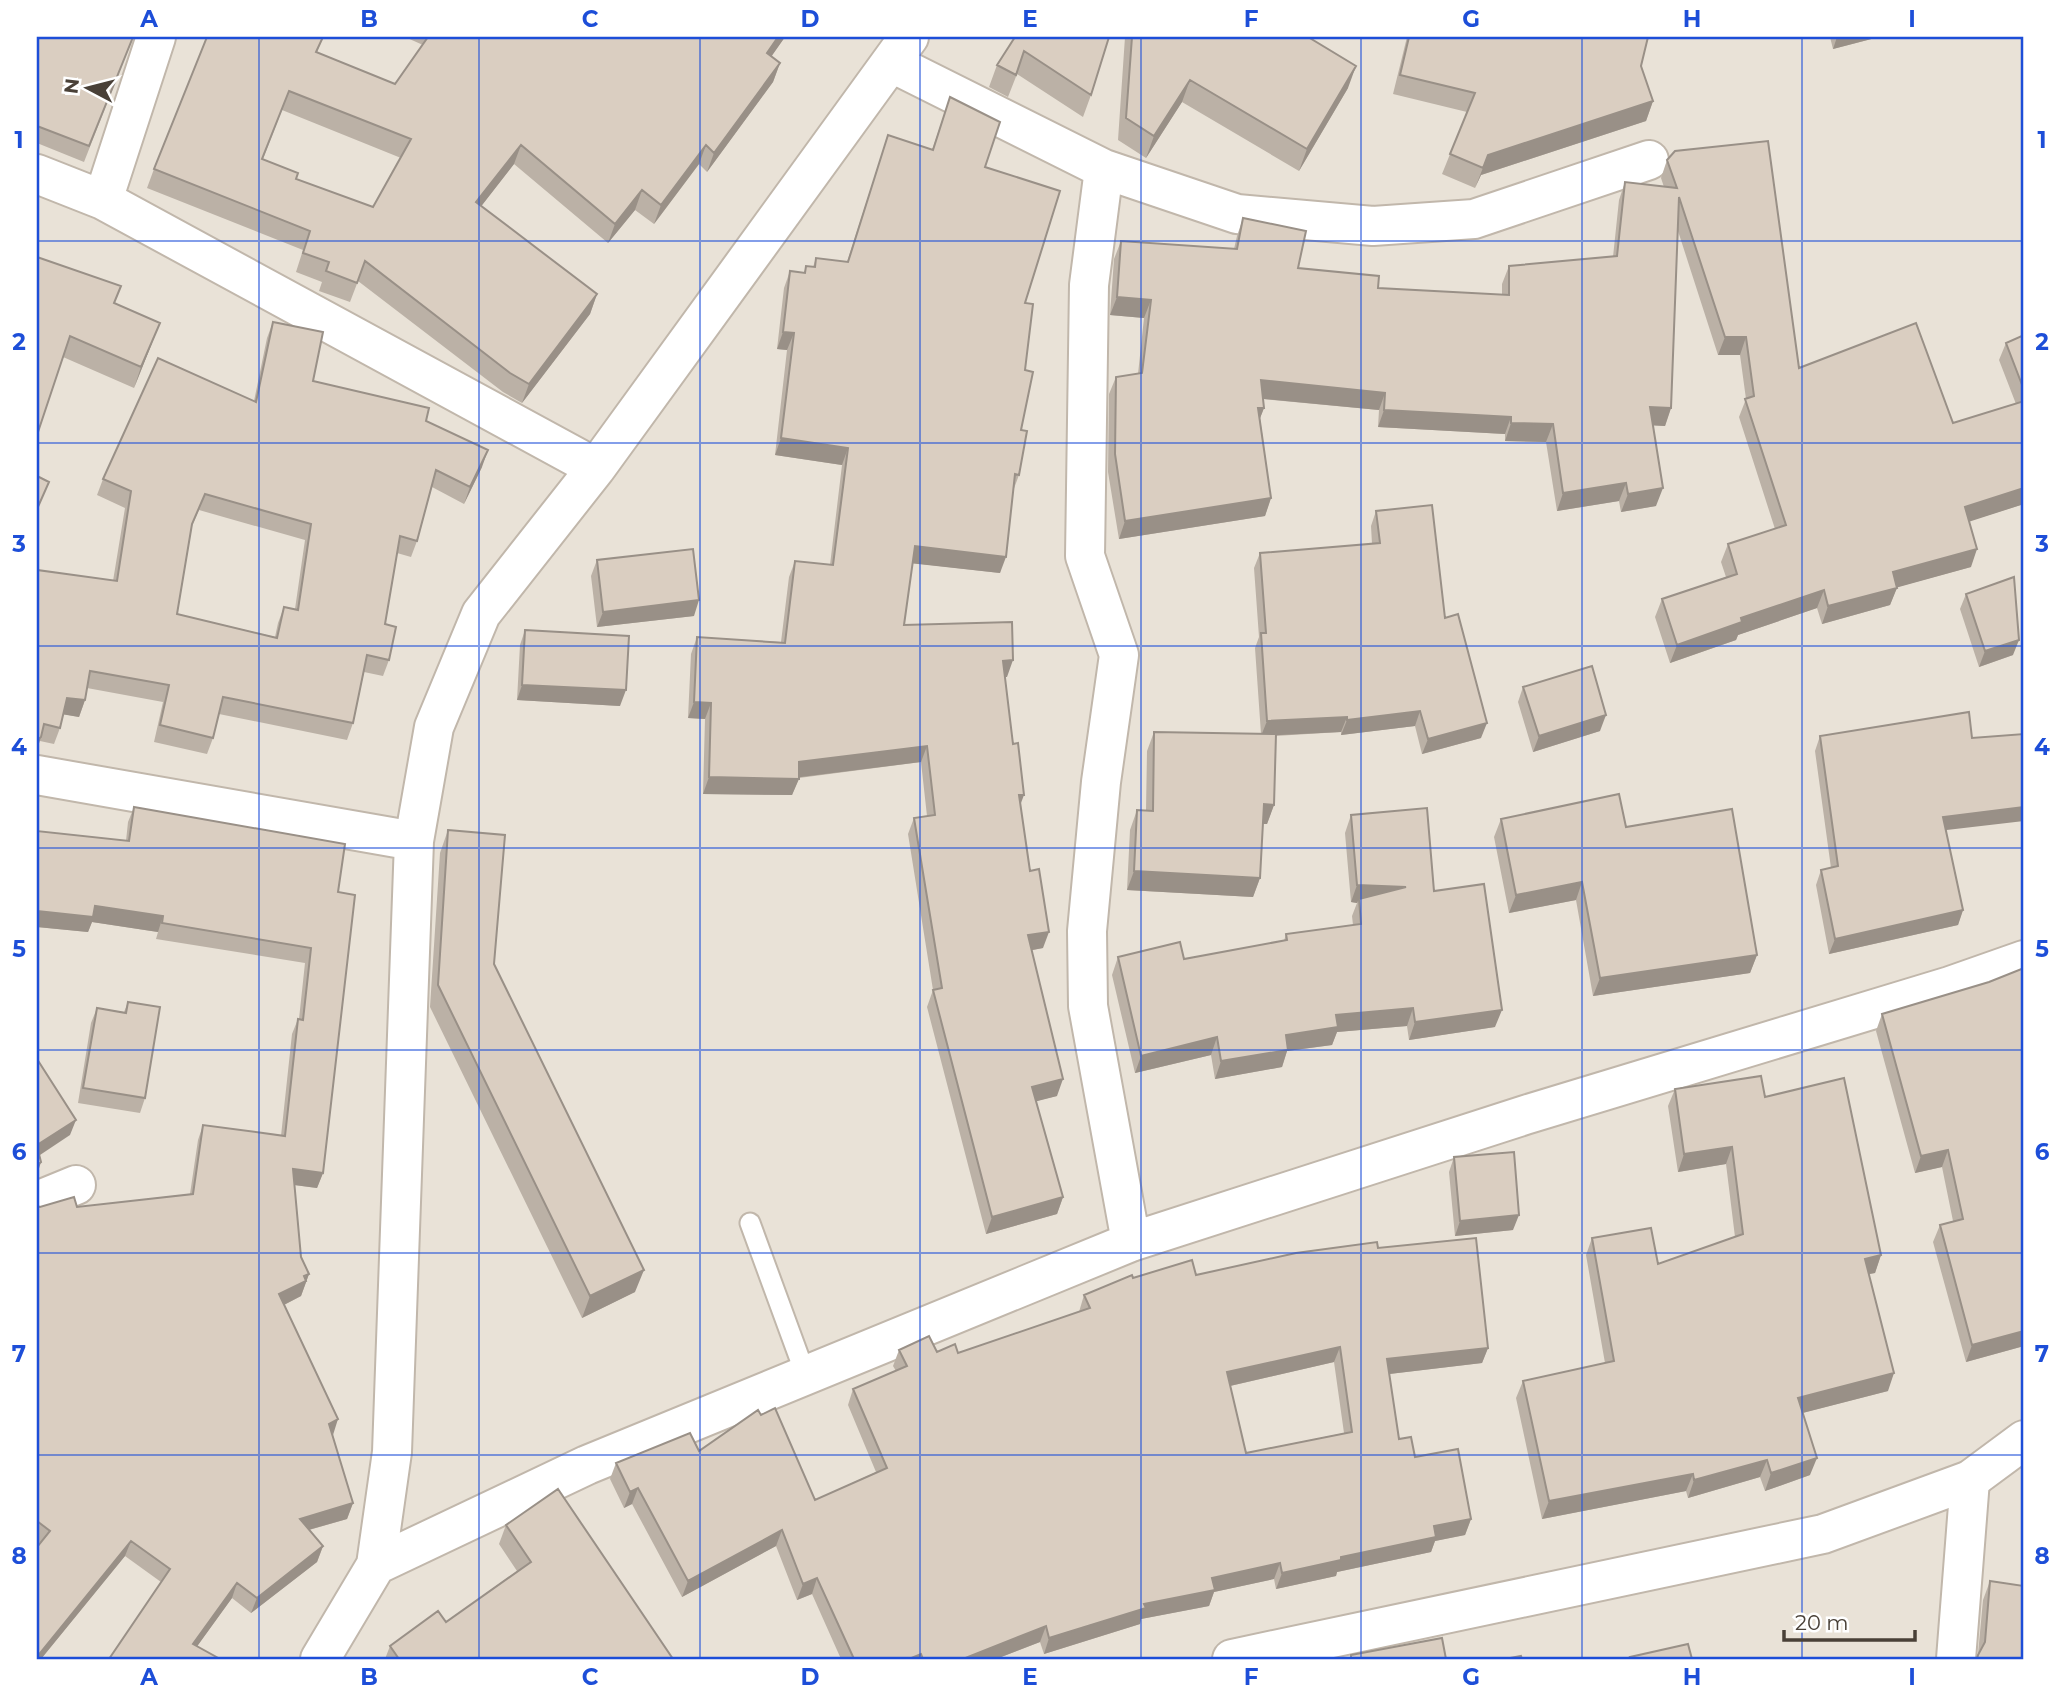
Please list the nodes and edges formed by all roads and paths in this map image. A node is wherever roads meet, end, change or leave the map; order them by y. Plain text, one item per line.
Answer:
1 (156, 37) edge
2 (901, 50) edge
3 (1649, 160) dead end
4 (1104, 169) junction
5 (37, 174) edge
6 (103, 200) junction
7 (596, 468) junction
8 (37, 775) edge
9 (414, 841) junction
10 (2024, 960) edge
11 (76, 1185) dead end
12 (37, 1201) edge
13 (750, 1223) dead end
14 (1131, 1242) junction
15 (806, 1376) junction
16 (2024, 1440) edge
17 (1970, 1480) junction
18 (376, 1565) junction
19 (320, 1659) edge
20 (1232, 1659) edge
21 (1956, 1659) edge

1 - 6 street
2 - 4 street
2 - 7 street
3 - 4 street
4 - 14 street
5 - 6 street
6 - 7 street
7 - 9 street
8 - 9 street
9 - 18 street
10 - 14 street
11 - 12 street
13 - 15 lane
14 - 15 street
15 - 18 street
16 - 17 street
17 - 20 street
17 - 21 street
18 - 19 street

